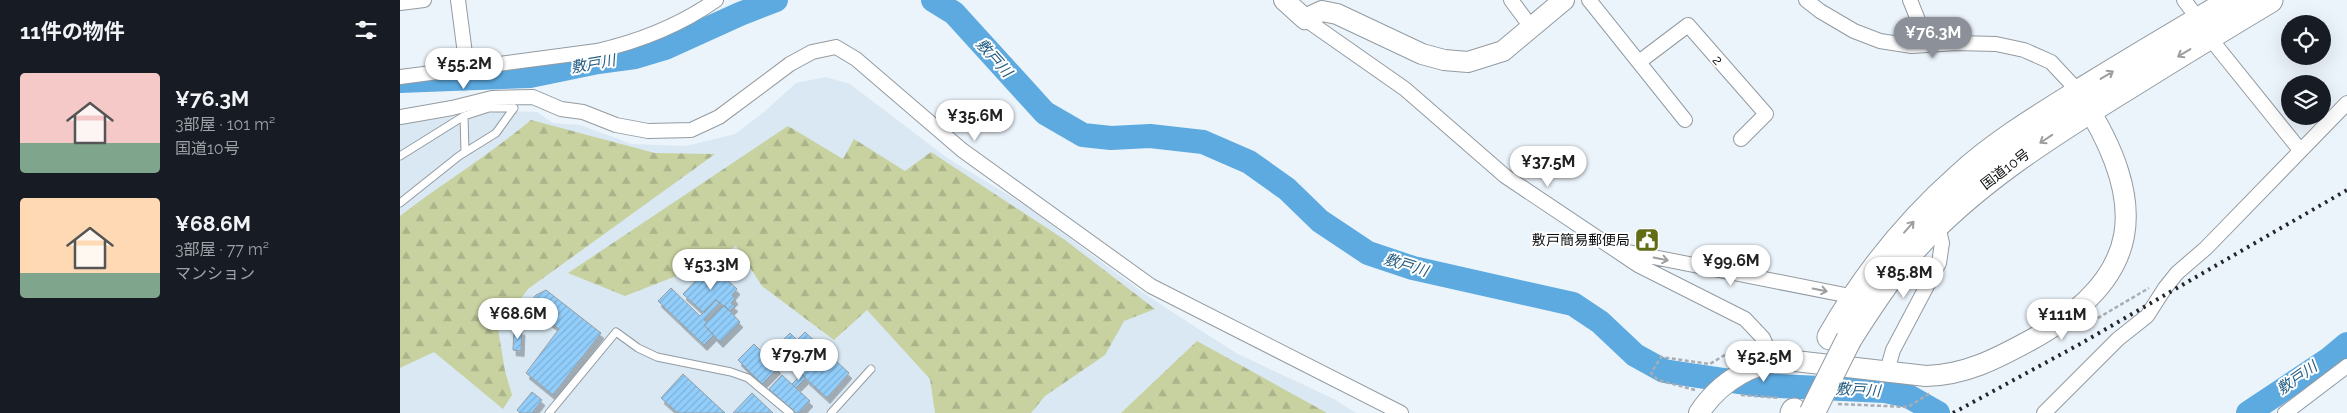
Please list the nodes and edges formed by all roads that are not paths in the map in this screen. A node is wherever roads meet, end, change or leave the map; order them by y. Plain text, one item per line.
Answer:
1 (424, 0) edge
2 (458, 0) edge
3 (716, 0) edge
4 (1284, 0) edge
5 (1512, 0) edge
6 (1564, 0) edge
7 (1589, 0) edge
8 (1806, 0) edge
9 (1910, 0) edge
10 (2184, 0) edge
11 (2233, 0) edge
12 (2270, 0) edge
13 (400, 3) edge
14 (1305, 19) junction
15 (1531, 27) junction
16 (2204, 28) junction
17 (1928, 45) junction
18 (1639, 62) junction
19 (467, 68) junction
20 (400, 77) edge
21 (2084, 101) junction
22 (2347, 103) edge
23 (464, 116) junction
24 (400, 117) edge
25 (1685, 120) dead end
26 (1740, 138) dead end
27 (2300, 150) junction
28 (465, 152) junction
29 (400, 156) edge
30 (400, 203) edge
31 (1938, 226) junction
32 (1613, 249) junction
33 (1855, 296) junction
34 (1840, 338) junction
35 (1773, 361) junction
36 (2347, 366) edge
37 (871, 369) dead end
38 (1887, 371) junction
39 (1800, 412) edge
40 (549, 413) edge
41 (790, 413) edge
42 (831, 413) edge
43 (1401, 413) edge
44 (1698, 413) edge
45 (2044, 413) edge
46 (2285, 413) edge

1 - 13 street
2 - 19 street
3 - 19 street
4 - 14 street
5 - 15 street
6 - 15 street
7 - 18 street
8 - 17 street
9 - 17 street
10 - 16 street
11 - 16 highway, 国道10号
12 - 16 highway, 国道10号
14 - 15 street
14 - 32 street
16 - 21 highway, 国道10号
16 - 27 street
17 - 21 street
18 - 25 street
18 - 26 street, 2
19 - 20 street
21 -> 31 highway, 国道10号
33 -> 21 highway, 国道10号
21 - 38 street
22 - 27 street
23 - 28 lane
23 - 28 lane
23 - 29 lane
24 - 43 street
27 - 45 street
28 - 30 lane
31 - 34 highway, 国道10号
31 - 38 street
32 -> 33 street
32 - 35 street
33 - 34 highway, 国道10号
34 - 39 highway, 国道10号, bridge
35 - 38 street
35 - 44 street
36 - 46 street
37 - 42 lane
40 - 41 lane

